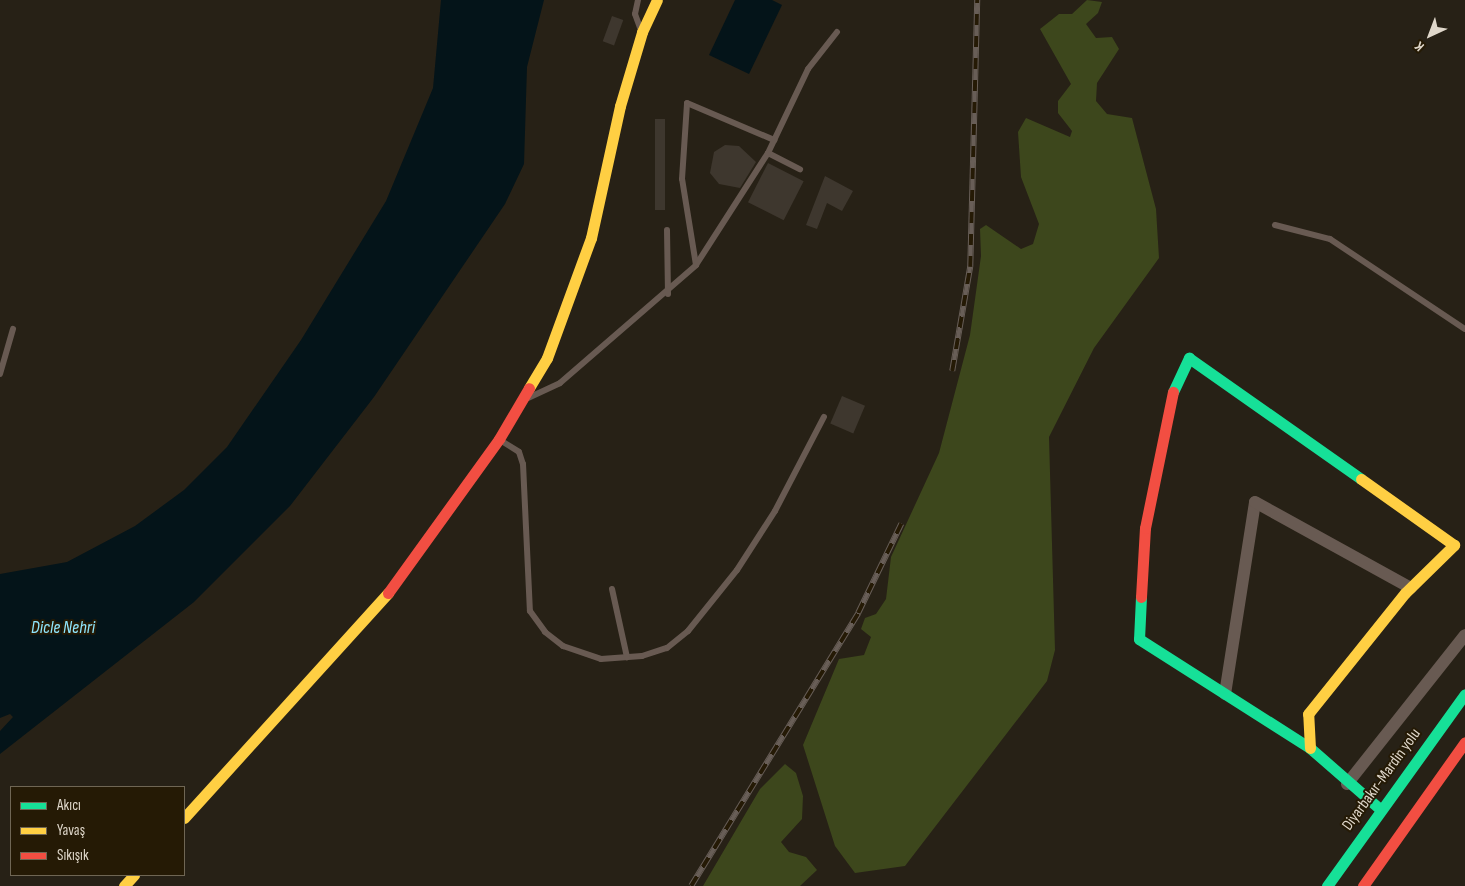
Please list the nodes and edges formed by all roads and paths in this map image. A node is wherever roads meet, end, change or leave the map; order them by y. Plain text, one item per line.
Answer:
1 (638, 0) edge
2 (657, 0) edge
3 (642, 32) junction
4 (837, 32) dead end
5 (774, 140) junction
6 (768, 152) junction
7 (800, 169) dead end
8 (1275, 225) dead end
9 (667, 230) dead end
10 (696, 265) junction
11 (668, 294) junction
12 (13, 329) dead end
13 (1465, 329) edge
14 (0, 374) edge
15 (522, 400) junction
16 (824, 417) dead end
17 (499, 439) junction
18 (1460, 546) edge
19 (1411, 588) junction
20 (612, 589) dead end
21 (1465, 635) edge
22 (627, 657) junction
23 (1225, 694) junction
24 (1465, 694) edge
25 (1465, 742) edge
26 (1310, 748) junction
27 (1347, 784) junction
28 (1380, 809) junction
29 (185, 817) edge
30 (133, 876) edge
31 (124, 886) edge
32 (1327, 886) edge
33 (1363, 886) edge

1 - 3 lane
2 - 3 main road
3 - 15 main road
4 - 5 lane
5 - 6 lane
5 - 10 lane
6 - 7 lane
6 - 10 lane
8 - 13 lane
9 - 11 lane
10 - 11 lane
11 - 15 lane
12 - 14 lane
15 - 17 main road
16 - 22 lane
17 - 22 lane
17 - 29 main road
18 - 19 main road
18 - 23 main road
19 - 23 street
19 - 26 main road
20 - 22 lane
21 - 27 street
23 - 26 main road
24 - 28 main road, Diyarbakır-Mardin yolu
25 - 33 main road
26 - 27 main road
27 - 28 main road
28 - 32 main road, Diyarbakır-Mardin yolu
30 - 31 main road

